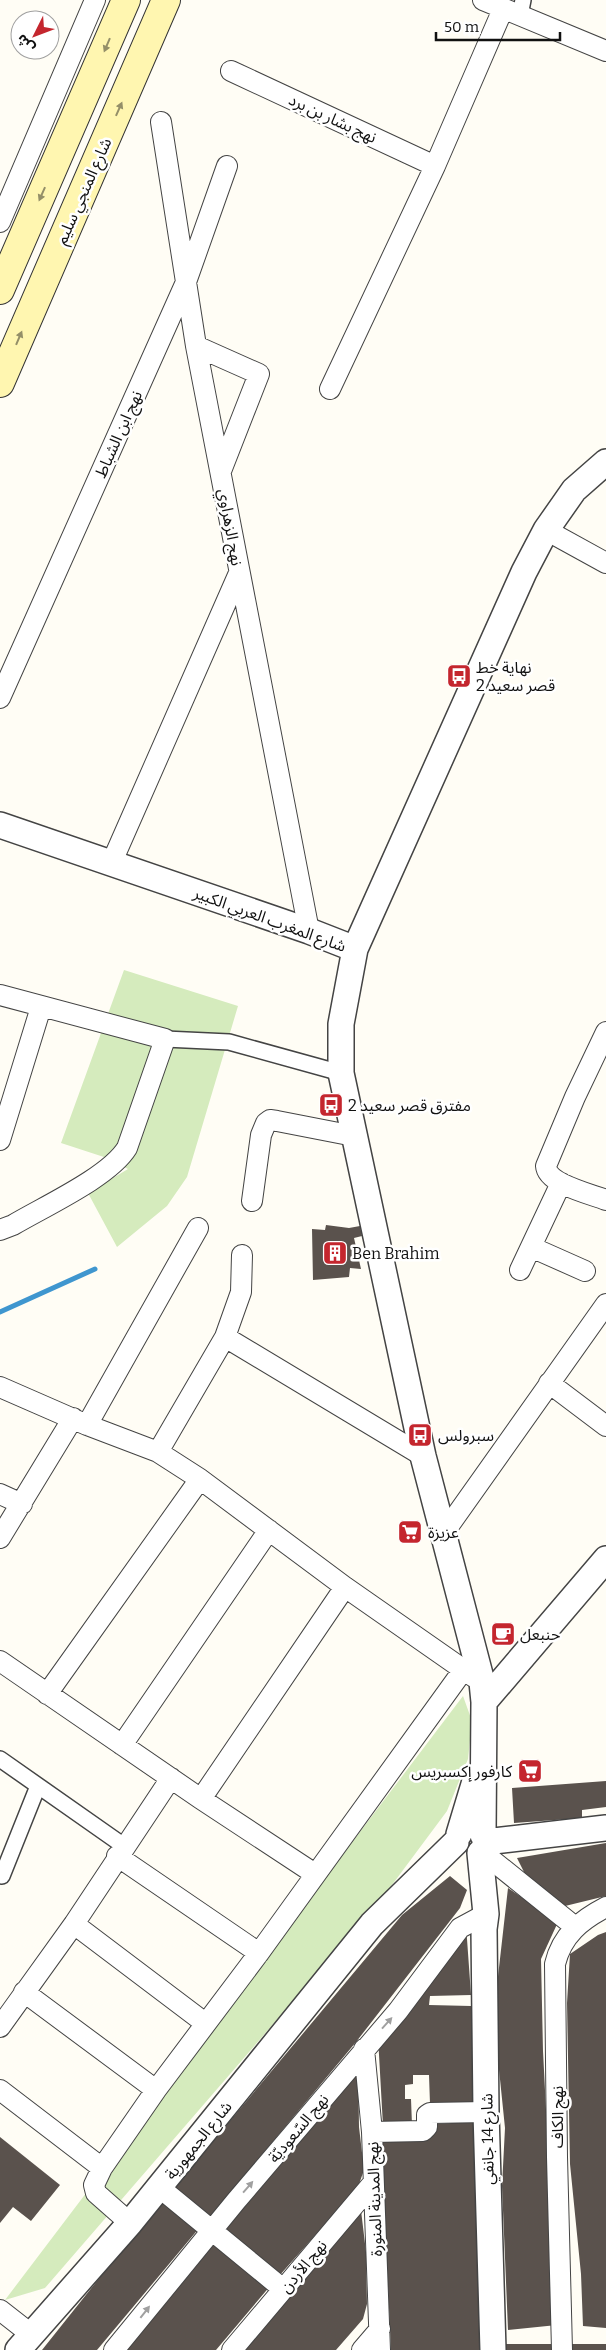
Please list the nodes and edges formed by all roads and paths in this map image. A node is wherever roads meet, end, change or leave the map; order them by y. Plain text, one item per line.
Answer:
1 (95, 0) edge
2 (126, 0) edge
3 (166, 0) edge
4 (483, 0) edge
5 (516, 8) edge
6 (606, 51) edge
7 (231, 71) dead end
8 (161, 122) dead end
9 (227, 166) dead end
10 (435, 166) junction
11 (0, 222) edge
12 (186, 282) junction
13 (0, 290) edge
14 (196, 346) junction
15 (0, 383) edge
16 (330, 389) dead end
17 (606, 462) edge
18 (221, 471) junction
19 (546, 530) junction
20 (606, 563) edge
21 (238, 573) junction
22 (0, 698) edge
23 (0, 825) edge
24 (111, 864) junction
25 (309, 931) junction
26 (355, 949) junction
27 (0, 994) edge
28 (41, 1007) junction
29 (606, 1032) edge
30 (165, 1039) junction
31 (341, 1073) junction
32 (354, 1136) junction
33 (0, 1140) edge
34 (561, 1183) junction
35 (606, 1200) edge
36 (252, 1201) dead end
37 (198, 1228) dead end
38 (0, 1230) edge
39 (531, 1247) junction
40 (242, 1255) dead end
41 (520, 1270) dead end
42 (585, 1271) dead end
43 (606, 1304) edge
44 (225, 1337) junction
45 (549, 1383) junction
46 (0, 1387) edge
47 (80, 1422) junction
48 (606, 1426) edge
49 (158, 1452) junction
50 (423, 1456) junction
51 (200, 1479) junction
52 (0, 1494) edge
53 (22, 1504) junction
54 (269, 1530) junction
55 (443, 1534) junction
56 (0, 1538) edge
57 (606, 1559) edge
58 (345, 1587) junction
59 (0, 1661) edge
60 (477, 1685) junction
61 (47, 1694) junction
62 (122, 1745) junction
63 (0, 1759) edge
64 (170, 1778) junction
65 (38, 1786) junction
66 (201, 1799) junction
67 (606, 1828) edge
68 (473, 1846) junction
69 (121, 1851) junction
70 (315, 1874) junction
71 (0, 1875) edge
72 (606, 1907) edge
73 (484, 1919) junction
74 (74, 1924) junction
75 (574, 1926) junction
76 (259, 1953) junction
77 (24, 1992) junction
78 (205, 2023) junction
79 (0, 2027) edge
80 (364, 2049) junction
81 (0, 2090) edge
82 (156, 2090) junction
83 (486, 2112) junction
84 (372, 2132) junction
85 (102, 2168) junction
86 (373, 2183) junction
87 (159, 2187) junction
88 (130, 2224) junction
89 (211, 2232) junction
90 (283, 2289) junction
91 (0, 2310) edge
92 (380, 2329) junction
93 (25, 2343) edge
94 (114, 2350) edge
95 (232, 2350) edge
96 (362, 2350) edge
97 (380, 2350) edge
98 (493, 2350) edge
99 (562, 2350) edge

1 - 11 street
2 -> 13 main road
15 -> 3 main road, شارع المنجي سليم
4 - 5 street
5 - 6 street
5 - 10 street
7 - 10 street, نهج بشار بن برد
8 - 12 street, نهج الزهراوي
9 - 12 street, نهج ابن الشباط
10 - 16 street
12 - 14 street, نهج الزهراوي
12 - 22 street, نهج ابن الشباط
14 - 18 street, نهج الزهراوي
14 - 18 street
17 - 19 street
18 - 21 street, نهج الزهراوي
19 - 20 street
19 - 26 street
21 - 24 street
21 - 25 street, نهج الزهراوي
23 - 24 street, شارع المغرب العربي الكبير
24 - 25 street, شارع المغرب العربي الكبير
25 - 26 street, شارع المغرب العربي الكبير
26 - 31 street, شارع المغرب العربي الكبير
27 - 28 street
28 - 30 street
28 - 33 street
29 - 34 street
30 - 31 street
30 - 38 street
31 - 32 street, شارع المغرب العربي الكبير
32 - 36 street
32 - 50 street, شارع المغرب العربي الكبير
34 - 35 street
34 - 39 street
37 - 47 street
39 - 41 street
39 - 42 street
40 - 44 street
43 - 45 street
44 - 49 street
44 - 50 street
45 - 48 street
45 - 55 street
46 - 47 street
47 - 49 street
47 - 53 street
49 - 51 street
50 - 55 street, شارع المغرب العربي الكبير
51 - 54 street
51 - 61 street
52 - 53 street
53 - 56 street
54 - 58 street
54 - 62 street
55 - 60 street, شارع المغرب العربي الكبير
57 - 60 street
58 - 60 street
58 - 66 street
59 - 61 street
60 - 68 street, شارع المغرب العربي الكبير
60 - 70 street
61 - 62 street
62 - 64 street
63 - 65 street
64 - 66 street
64 - 69 street
65 - 69 street
65 - 71 street
66 - 70 street
67 - 68 street
68 - 73 street, شارع 14 جانفي
68 - 75 street
68 - 87 street, شارع الجمهورية
69 - 74 street
69 - 76 street
70 - 76 street
72 - 75 street, نهج الكاف
80 -> 73 street, نهج السّعوديّة
73 - 83 street, شارع 14 جانفي
74 - 77 street
74 - 78 street
75 - 99 street, نهج الكاف
76 - 78 street
77 - 79 street
77 - 82 street
78 - 82 street
80 - 84 street, نهج المدينة المنورة
89 -> 80 street, نهج السّعوديّة
81 - 85 street
82 - 85 street
83 - 84 street
83 - 98 street, شارع 14 جانفي
84 - 86 street, نهج المدينة المنورة
85 - 88 street
86 - 90 street, نهج الأردن
86 - 92 street, نهج المدينة المنورة
87 - 88 street, شارع الجمهورية
87 - 89 street
88 - 93 street, شارع الجمهورية
89 - 90 street
94 -> 89 street, نهج السّعوديّة
90 - 95 street, نهج الأردن
91 - 93 street
92 - 96 street
92 - 97 street, نهج المدينة المنورة

